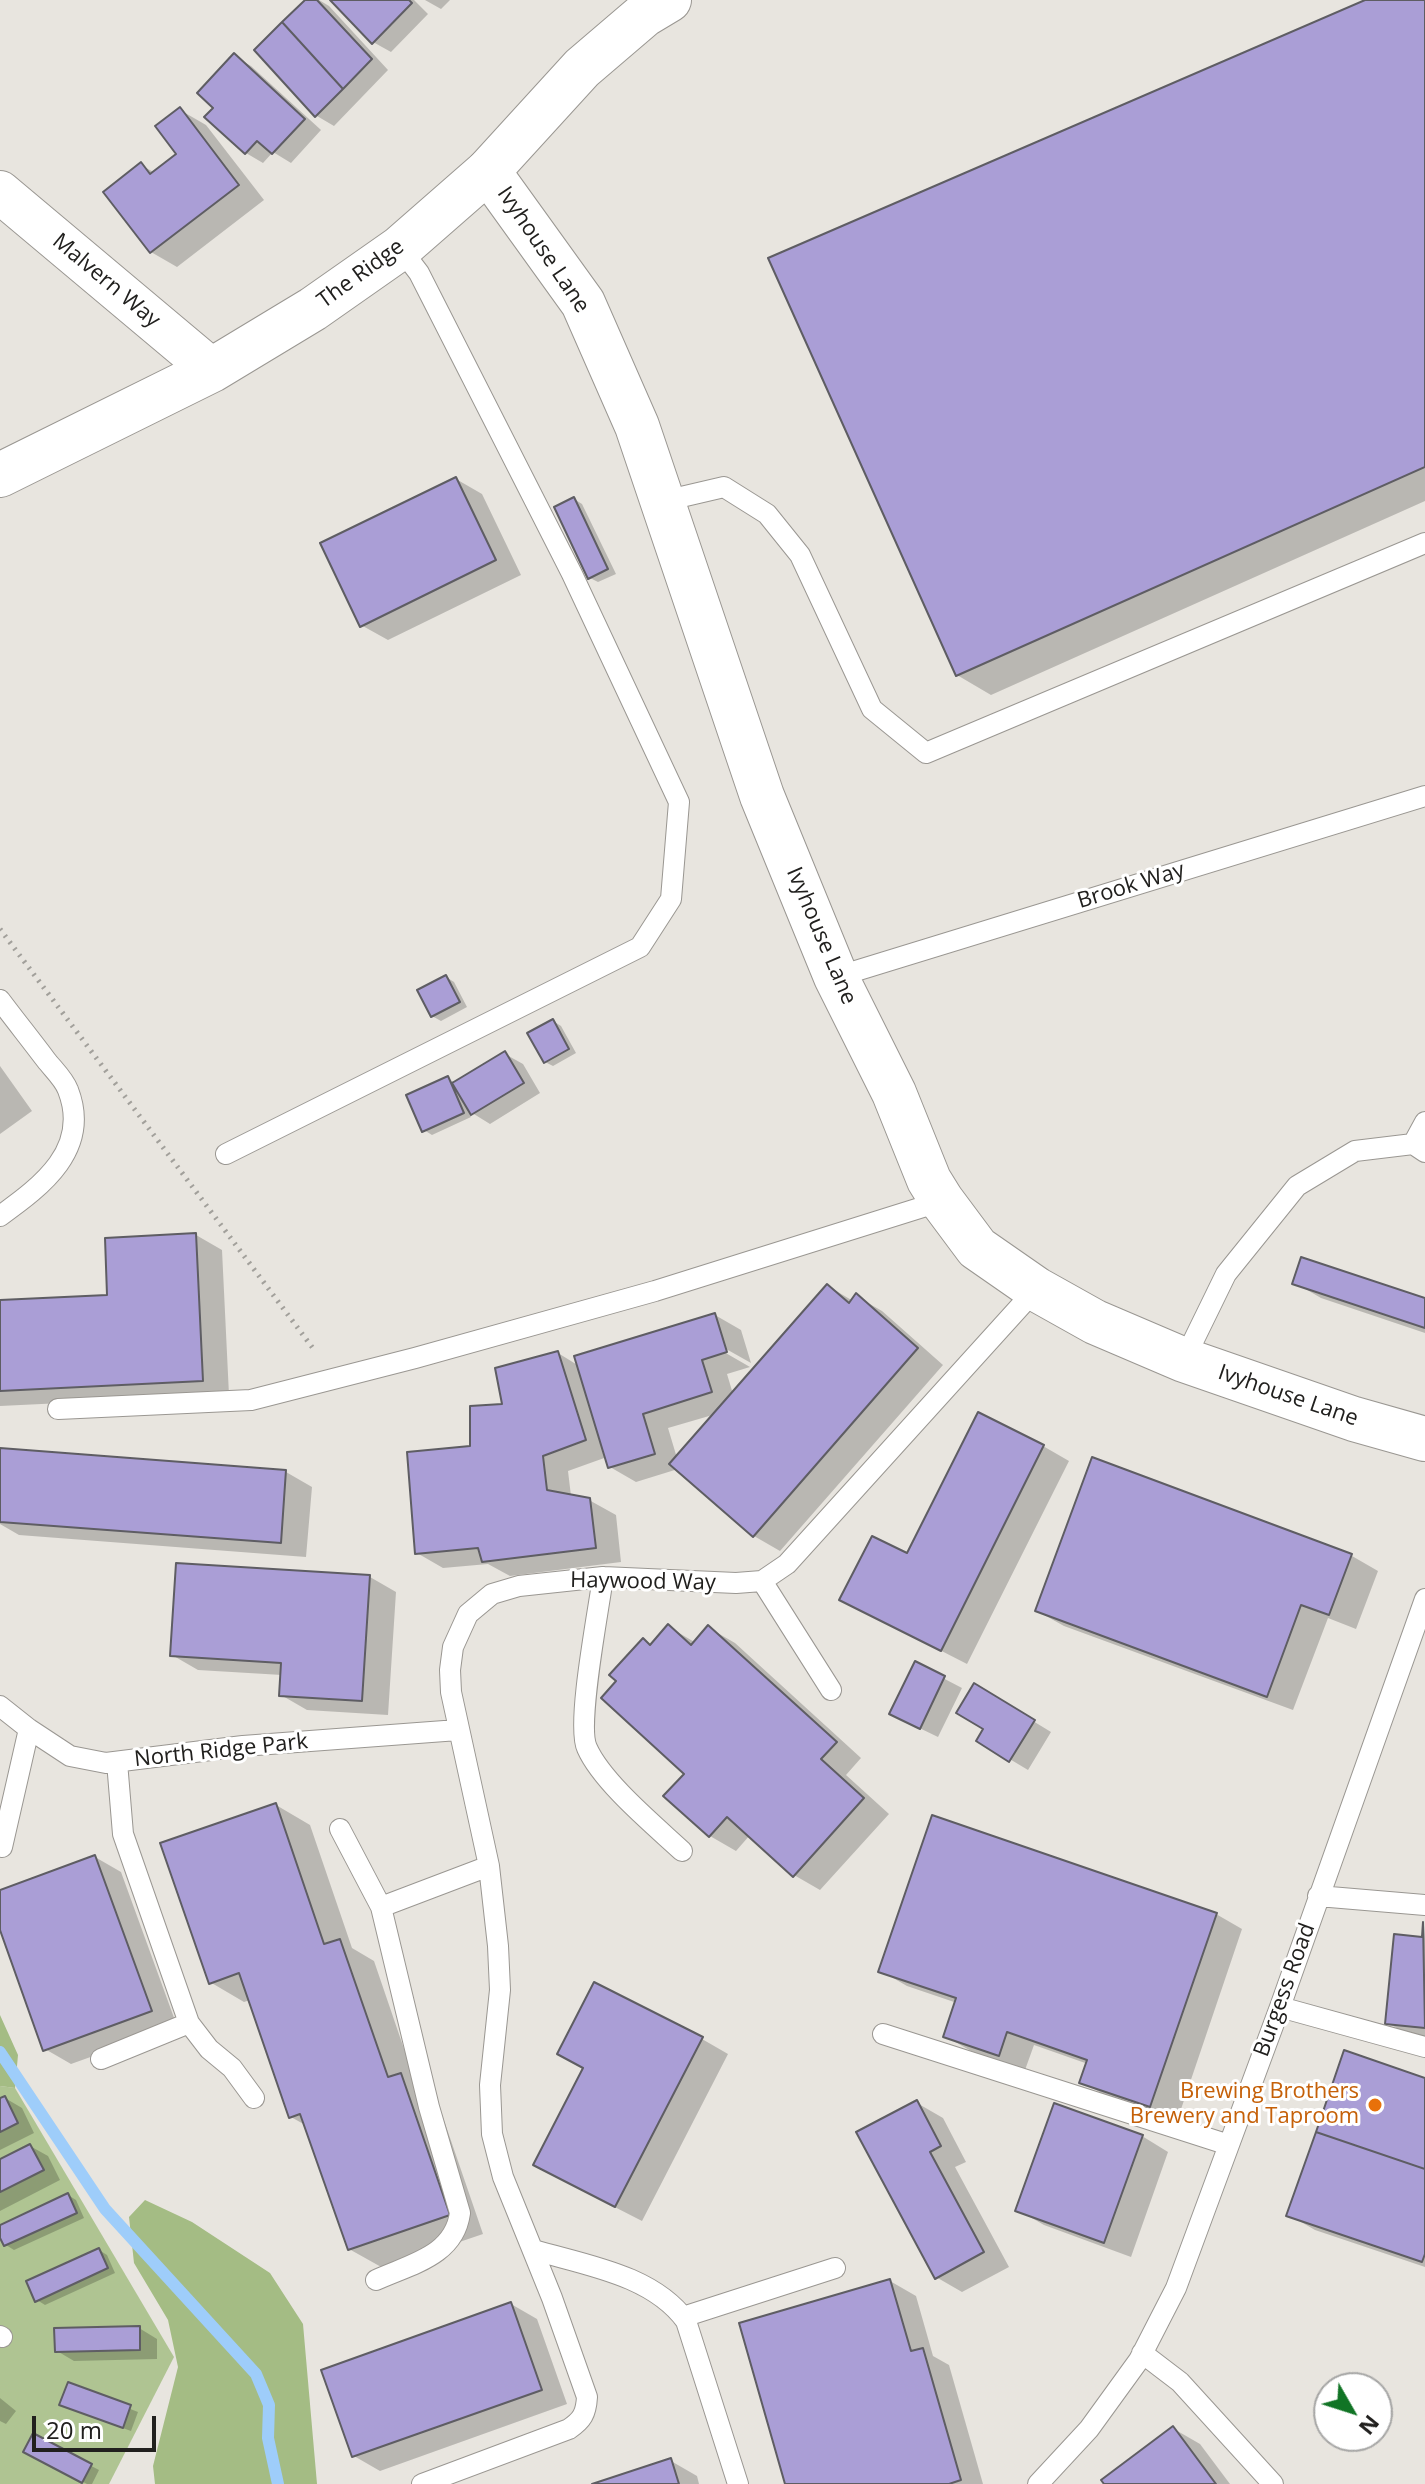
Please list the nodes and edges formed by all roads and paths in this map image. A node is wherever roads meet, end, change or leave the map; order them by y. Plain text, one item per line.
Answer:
1 (669, 0) edge
2 (488, 171) junction
3 (0, 192) edge
4 (400, 248) junction
5 (212, 370) junction
6 (0, 475) edge
7 (664, 501) junction
8 (1425, 543) edge
9 (1425, 796) edge
10 (0, 929) edge
11 (836, 977) junction
12 (0, 1000) edge
13 (1425, 1122) edge
14 (1419, 1148) edge
15 (226, 1154) dead end
16 (942, 1201) junction
17 (0, 1216) edge
18 (1036, 1289) junction
19 (318, 1355) dead end
20 (1184, 1360) junction
21 (58, 1409) dead end
22 (1425, 1439) edge
23 (603, 1577) junction
24 (762, 1581) junction
25 (1425, 1599) edge
26 (1418, 1644) edge
27 (831, 1690) dead end
28 (0, 1706) edge
29 (29, 1729) junction
30 (458, 1730) junction
31 (117, 1762) junction
32 (340, 1829) dead end
33 (2, 1847) dead end
34 (682, 1851) dead end
35 (489, 1866) junction
36 (1318, 1896) junction
37 (1425, 1905) edge
38 (381, 1907) junction
39 (1280, 2007) junction
40 (189, 2023) junction
41 (883, 2034) dead end
42 (1425, 2047) edge
43 (101, 2059) dead end
44 (254, 2098) dead end
45 (1229, 2145) junction
46 (534, 2250) junction
47 (835, 2268) dead end
48 (376, 2280) dead end
49 (683, 2317) junction
50 (1142, 2353) junction
51 (422, 2484) edge
52 (738, 2484) edge
53 (1038, 2484) edge
54 (1273, 2484) edge

1 - 2 street, The Ridge
2 - 4 street, The Ridge
2 - 7 street, Ivyhouse Lane
3 - 5 street, Malvern Way
4 - 5 street, The Ridge
4 - 15 lane
5 - 6 street, The Ridge
7 - 8 lane
7 - 11 street, Ivyhouse Lane
9 - 11 lane, Brook Way
10 - 19 path
11 - 16 street, Ivyhouse Lane
12 - 17 lane
13 - 14 lane
14 - 20 lane
16 - 18 street, Ivyhouse Lane
16 - 21 lane
18 - 20 street, Ivyhouse Lane
18 - 24 lane
20 - 22 street, Ivyhouse Lane
23 - 24 lane, Haywood Way
23 - 30 lane, Haywood Way
23 - 34 lane
24 - 27 lane
25 - 26 lane, Burgess Road
26 - 36 lane, Burgess Road
28 - 29 lane, North Ridge Park
29 - 31 lane, North Ridge Park
29 - 33 lane
30 - 31 lane, North Ridge Park
30 - 35 lane, Haywood Way
31 - 40 lane
32 - 38 lane
35 - 38 lane
35 - 46 lane, Haywood Way
36 - 37 lane
36 - 39 lane, Burgess Road
38 - 48 lane
39 - 42 lane
39 - 45 lane, Burgess Road
40 - 43 lane
40 - 44 lane
41 - 45 lane
45 - 50 lane, Burgess Road
46 - 49 lane
46 - 51 lane, Haywood Way
47 - 49 lane
49 - 52 lane
50 - 53 lane, Burgess Road
50 - 54 lane

